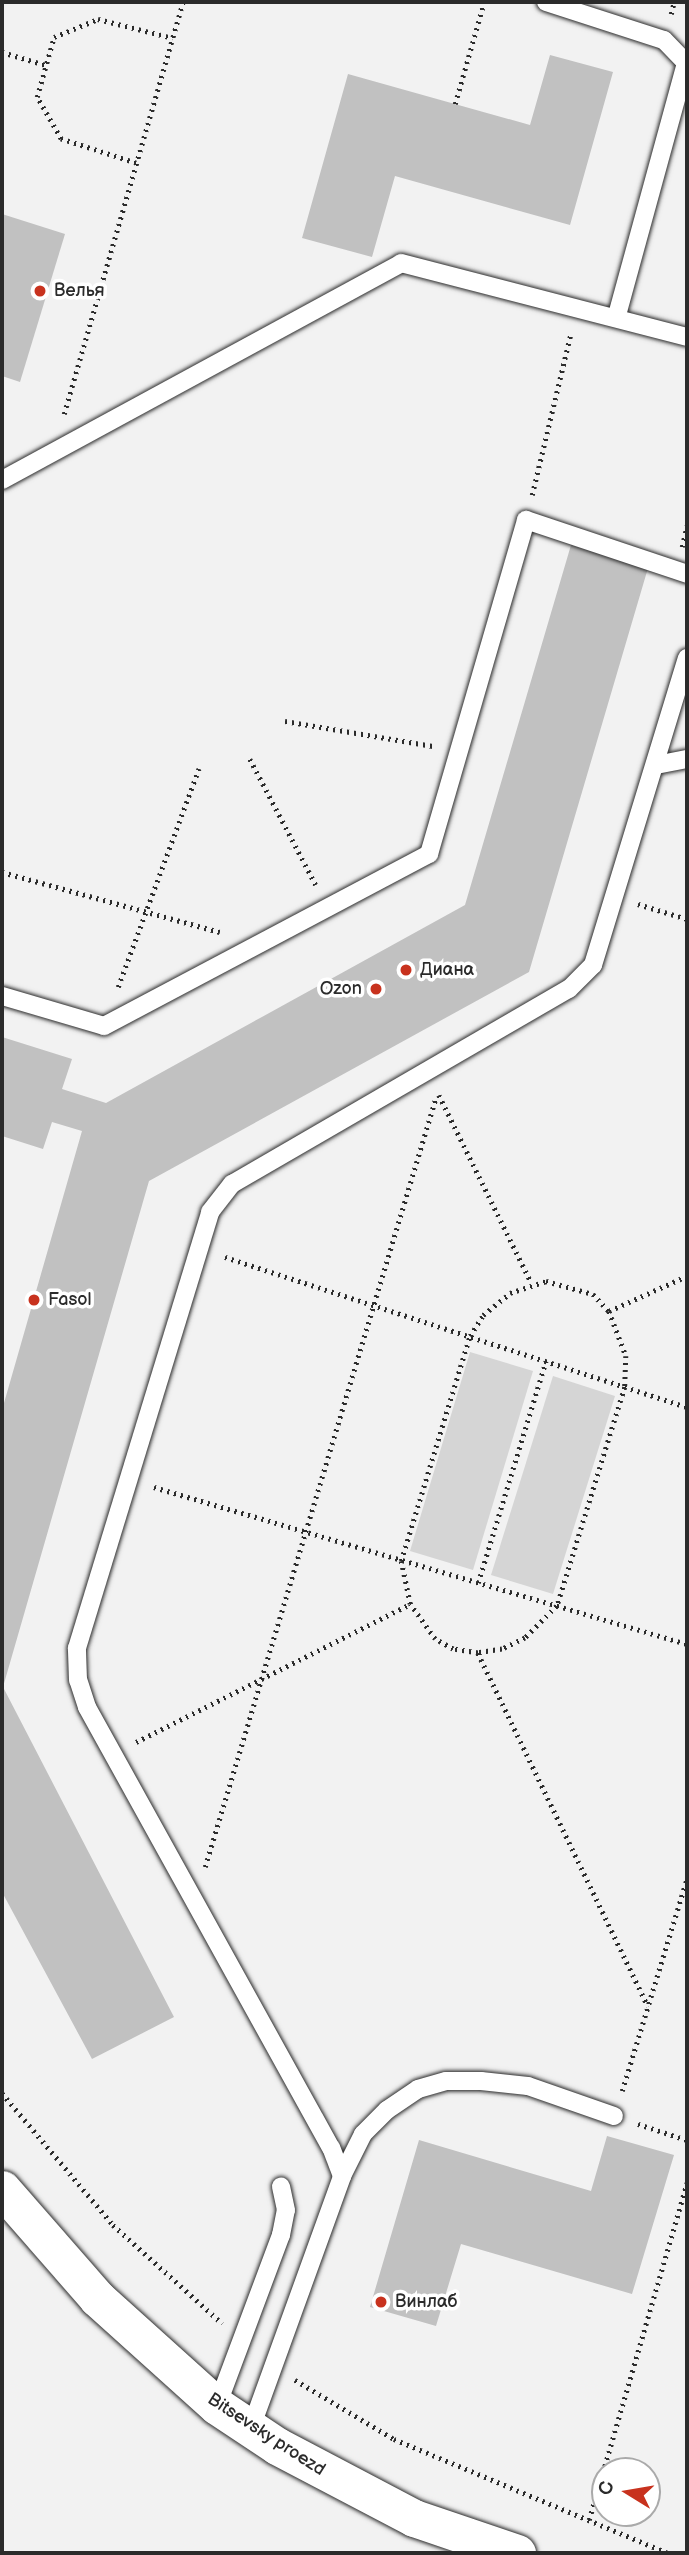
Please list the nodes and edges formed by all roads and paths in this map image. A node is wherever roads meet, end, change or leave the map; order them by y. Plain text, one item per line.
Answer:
1 (183, 2) edge
2 (484, 2) edge
3 (545, 2) edge
4 (173, 38) junction
5 (2, 52) edge
6 (46, 65) junction
7 (455, 104) dead end
8 (136, 163) junction
9 (617, 316) junction
10 (687, 337) edge
11 (569, 342) dead end
12 (52, 452) junction
13 (540, 463) dead end
14 (2, 480) edge
15 (687, 573) edge
16 (687, 658) edge
17 (285, 721) dead end
18 (459, 751) junction
19 (250, 759) dead end
20 (687, 759) edge
21 (656, 765) junction
22 (200, 768) dead end
23 (2, 872) edge
24 (616, 898) junction
25 (328, 908) junction
26 (146, 912) junction
27 (687, 919) edge
28 (260, 944) junction
29 (2, 996) edge
30 (104, 1026) junction
31 (427, 1071) junction
32 (438, 1093) junction
33 (199, 1249) junction
34 (687, 1276) edge
35 (531, 1282) junction
36 (374, 1305) junction
37 (609, 1311) junction
38 (470, 1336) junction
39 (546, 1361) junction
40 (625, 1387) junction
41 (687, 1407) edge
42 (128, 1479) junction
43 (306, 1533) junction
44 (401, 1561) junction
45 (478, 1583) junction
46 (410, 1604) junction
47 (557, 1606) junction
48 (687, 1644) edge
49 (478, 1653) junction
50 (262, 1678) junction
51 (113, 1754) junction
52 (687, 1878) edge
53 (195, 1902) junction
54 (648, 2006) junction
55 (2, 2093) edge
56 (614, 2116) junction
57 (687, 2140) edge
58 (342, 2176) junction
59 (687, 2182) edge
60 (281, 2187) dead end
61 (2, 2189) edge
62 (243, 2339) junction
63 (276, 2367) junction
64 (217, 2406) junction
65 (251, 2428) junction
66 (589, 2520) junction
67 (517, 2553) edge
68 (668, 2553) edge

1 - 4 path
2 - 7 path
3 - 9 lane
4 - 6 path
4 - 8 path
5 - 6 path
6 - 8 path
8 - 12 path
9 - 10 lane
9 - 12 lane
11 - 13 path
12 - 14 lane
15 - 18 lane
16 - 21 lane
17 - 18 path
18 - 25 lane
19 - 25 path
20 - 21 lane
21 - 24 lane
22 - 26 path
23 - 26 path
24 - 27 path
24 - 31 lane
25 - 28 lane
26 - 28 path
26 - 30 path
28 - 30 lane
29 - 30 lane
31 - 32 path
31 - 33 lane
32 - 35 path
32 - 36 path
33 - 36 path
33 - 42 lane
34 - 37 path
35 - 37 path
35 - 38 path
36 - 38 path
36 - 43 path
37 - 40 path
38 - 39 path
38 - 44 path
39 - 40 path
39 - 45 path
40 - 41 path
40 - 47 path
42 - 43 path
42 - 51 lane
43 - 44 path
43 - 50 path
44 - 45 path
44 - 46 path
45 - 47 path
46 - 49 path
46 - 50 path
47 - 48 path
47 - 49 path
49 - 54 path
50 - 51 path
50 - 53 path
51 - 53 lane
52 - 54 path
53 - 58 lane
54 - 56 path
55 - 62 path
56 - 57 path
56 - 58 lane
58 - 63 lane
59 - 66 path
60 - 62 lane
61 - 64 street, Bitsevsky proezd
62 - 64 lane
63 - 65 lane
63 - 66 path
64 - 65 street, Bitsevsky proezd
65 - 67 street, Bitsevsky proezd
66 - 68 path

